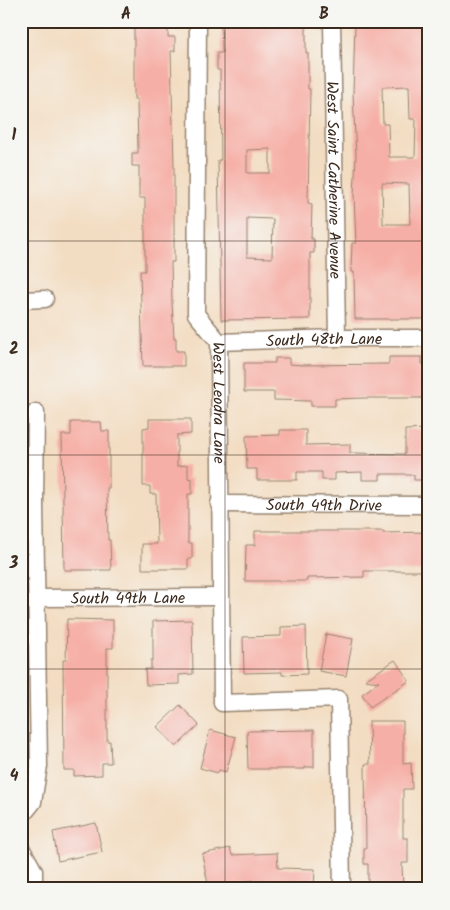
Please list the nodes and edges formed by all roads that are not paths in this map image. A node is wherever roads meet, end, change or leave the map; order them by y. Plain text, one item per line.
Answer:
1 (198, 21) edge
2 (332, 21) edge
3 (45, 299) dead end
4 (21, 300) edge
5 (336, 338) junction
6 (429, 338) edge
7 (219, 342) junction
8 (36, 412) dead end
9 (28, 503) edge
10 (219, 504) junction
11 (429, 505) edge
12 (220, 596) junction
13 (37, 598) junction
14 (21, 817) edge
15 (21, 848) edge
16 (34, 889) edge
17 (342, 889) edge

1 - 7 street, West Leodra Lane
2 - 5 street, West Saint Catherine Avenue
3 - 4 street
5 - 6 street, South 48th Lane
5 - 7 street, South 48th Lane
7 - 10 street, West Leodra Lane
8 - 9 street
9 - 13 street
10 - 11 street, South 49th Drive
10 - 12 street, West Leodra Lane
12 - 13 street, South 49th Lane
12 - 17 street, West Leodra Lane
13 - 14 street
15 - 16 street

